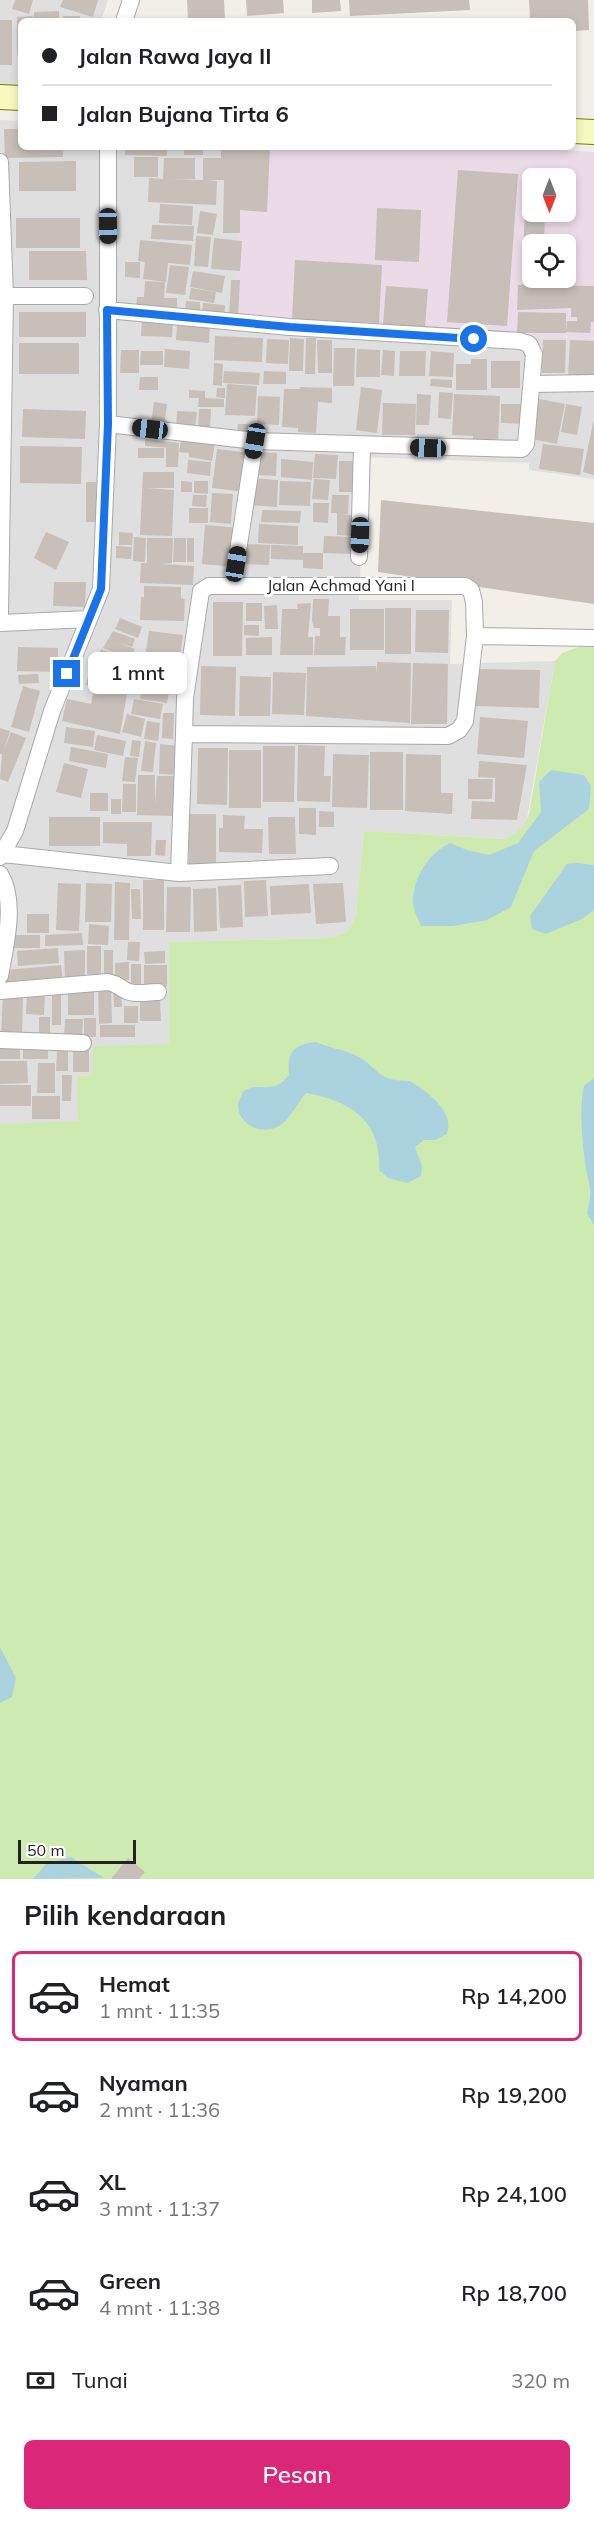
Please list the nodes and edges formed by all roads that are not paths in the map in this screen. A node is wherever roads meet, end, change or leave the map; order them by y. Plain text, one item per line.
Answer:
1 (130, 0) edge
2 (125, 18) edge
3 (0, 98) edge
4 (18, 99) edge
5 (576, 131) edge
6 (594, 132) edge
7 (108, 150) edge
8 (0, 162) edge
9 (5, 296) junction
10 (85, 296) dead end
11 (107, 310) junction
12 (594, 382) edge
13 (533, 384) junction
14 (108, 424) junction
15 (2, 433) edge
16 (255, 441) junction
17 (362, 446) junction
18 (359, 557) dead end
19 (236, 564) dead end
20 (0, 614) edge
21 (89, 619) junction
22 (0, 623) edge
23 (475, 636) junction
24 (594, 638) edge
25 (184, 734) junction
26 (1, 855) edge
27 (330, 866) dead end
28 (180, 873) junction
29 (0, 874) edge
30 (0, 976) edge
31 (0, 991) edge
32 (158, 992) dead end
33 (0, 1041) edge
34 (83, 1043) dead end

1 - 2 street
3 - 4 street
5 - 6 street
7 - 11 street
8 - 9 street
9 - 10 street
9 - 15 street
11 - 13 street
11 - 14 street
12 - 13 street
13 - 17 street
14 - 16 street
14 - 21 street
15 - 20 street
16 - 17 street
16 - 19 street
17 - 18 street
21 - 22 street
21 - 26 street
23 - 24 street
23 - 25 street, Jalan Achmad Yani I
23 - 25 street, Jalan Achmad Yani I
25 - 28 street, Jalan Achmad Yani I
26 - 28 street
27 - 28 street
29 - 30 street
31 - 32 street
33 - 34 street

